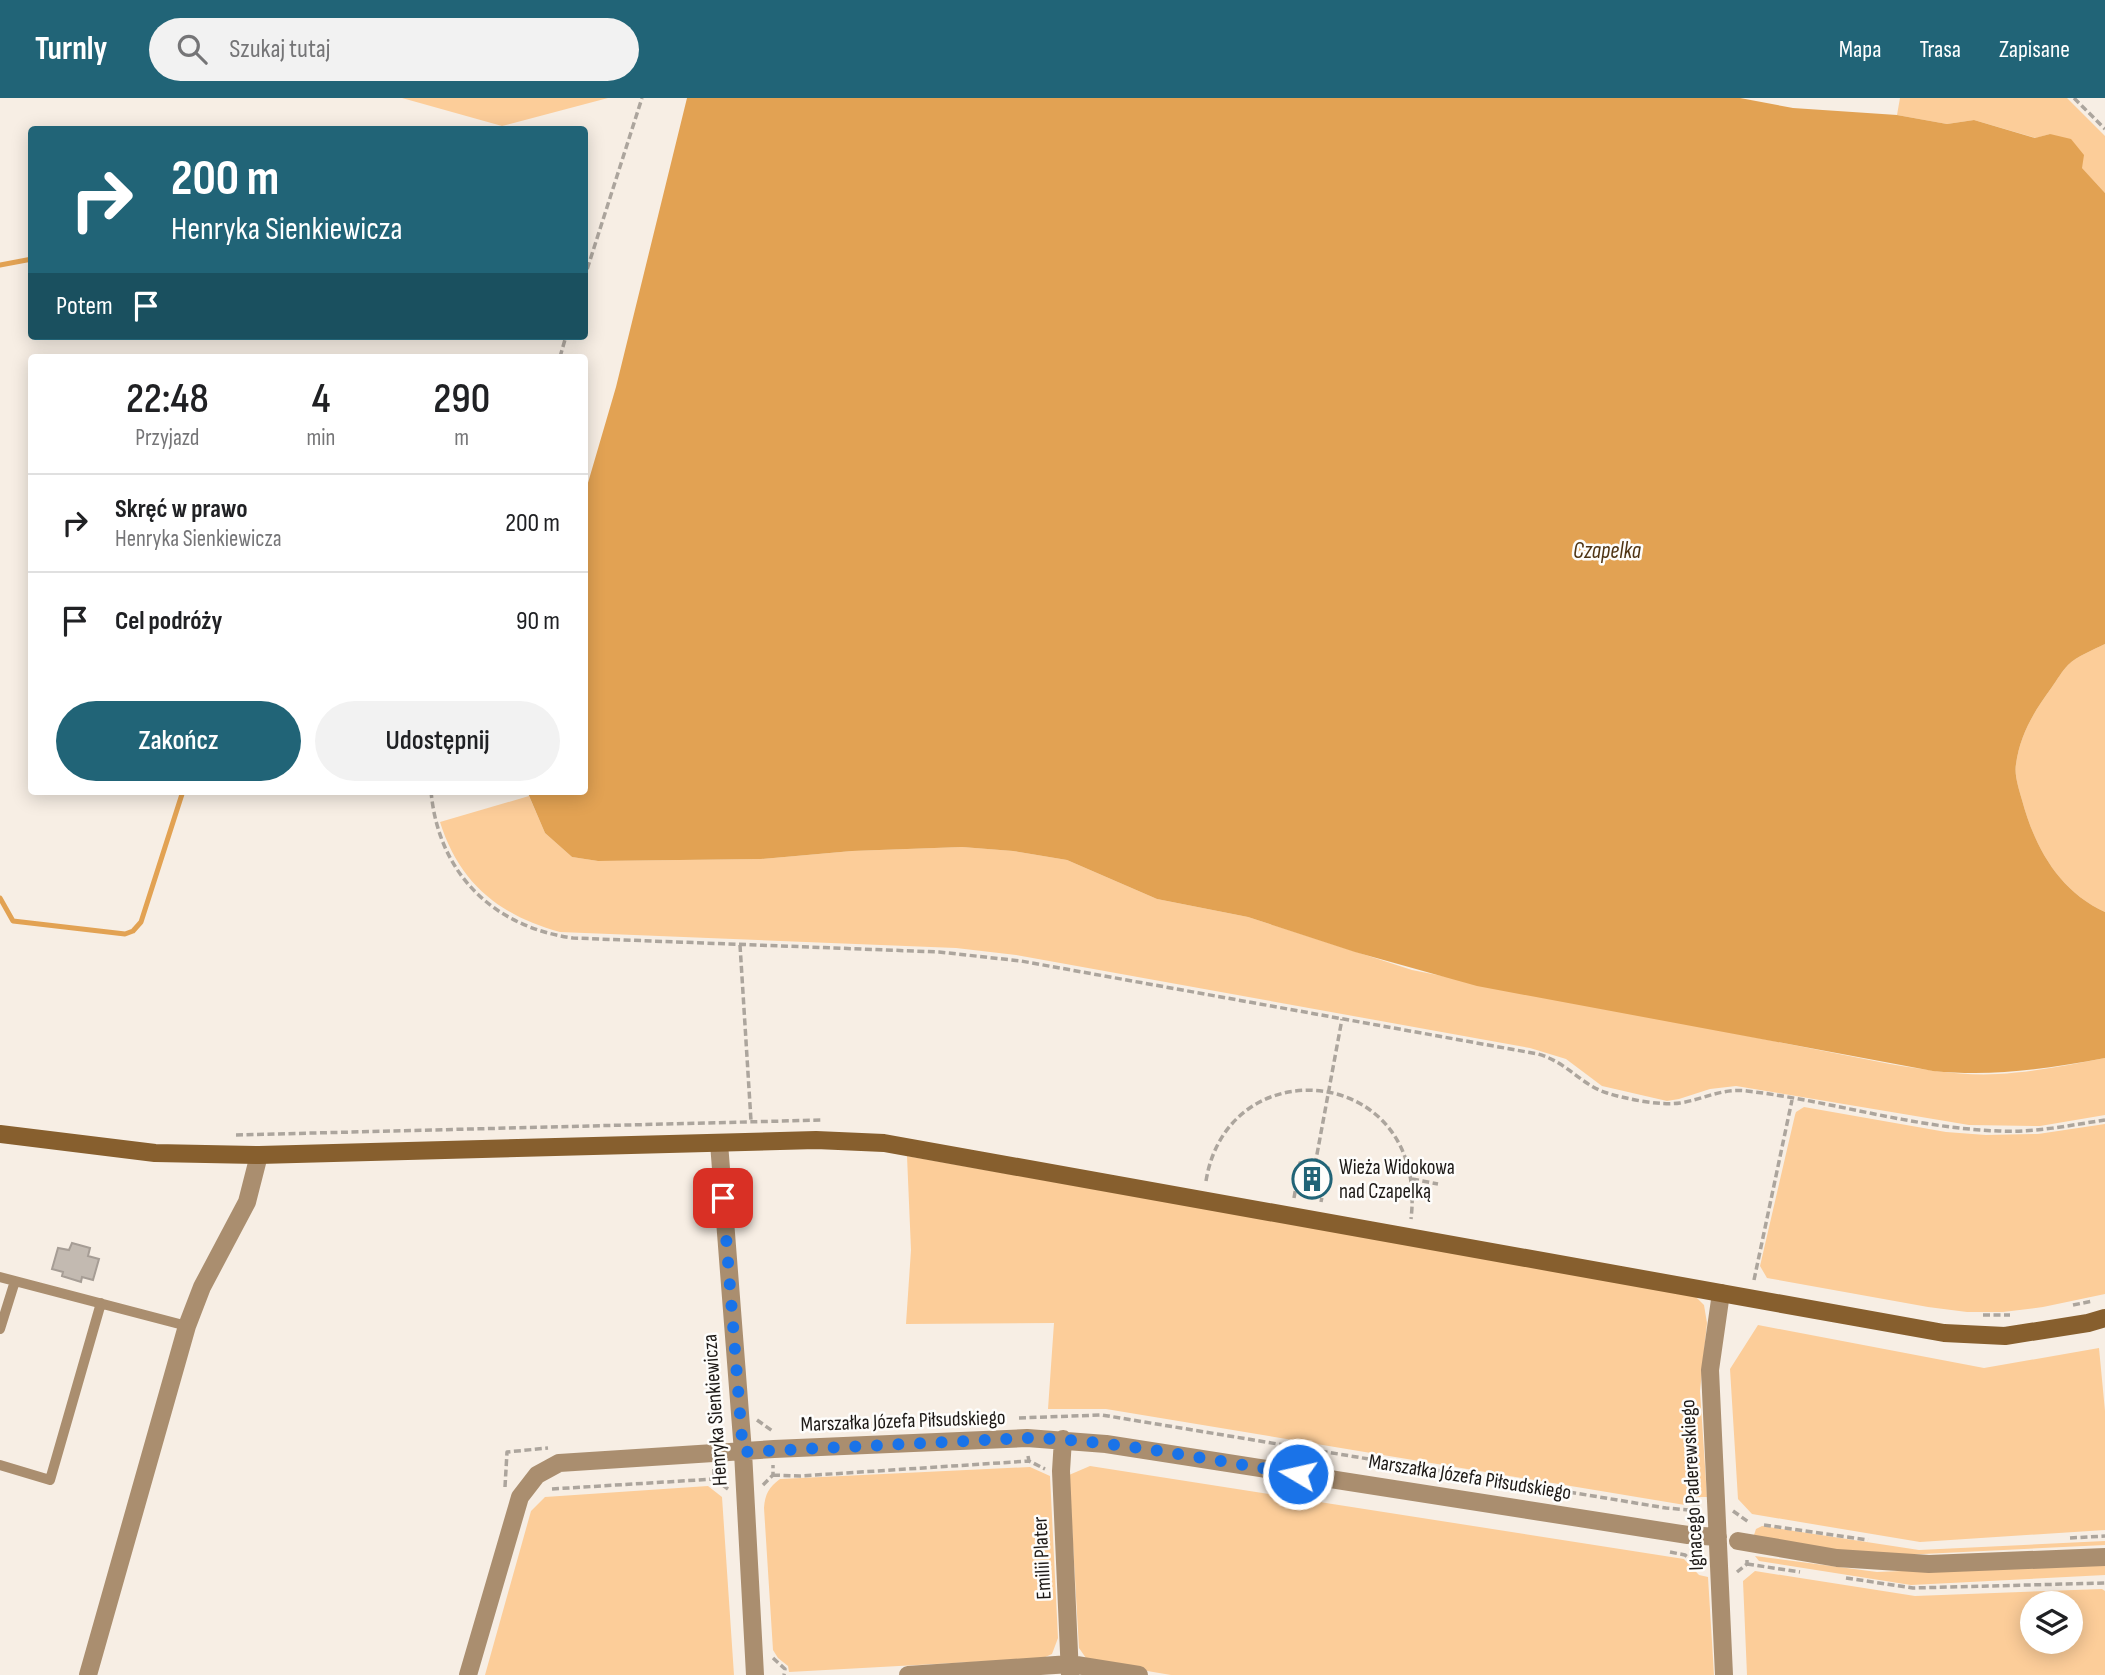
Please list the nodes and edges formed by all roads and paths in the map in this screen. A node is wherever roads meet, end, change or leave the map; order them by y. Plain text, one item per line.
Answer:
1 (642, 98) edge
2 (2074, 98) edge
3 (2105, 129) edge
4 (588, 267) edge
5 (432, 795) edge
6 (740, 945) junction
7 (1342, 1019) junction
8 (1329, 1092) junction
9 (1792, 1100) junction
10 (2105, 1120) edge
11 (751, 1121) dead end
12 (0, 1134) edge
13 (719, 1143) junction
14 (259, 1155) junction
15 (1315, 1165) junction
16 (1412, 1180) junction
17 (1206, 1181) dead end
18 (1438, 1184) dead end
19 (1294, 1198) dead end
20 (1321, 1202) dead end
21 (1411, 1219) dead end
22 (0, 1277) edge
23 (1754, 1280) dead end
24 (15, 1281) junction
25 (1721, 1293) junction
26 (101, 1303) junction
27 (2105, 1318) edge
28 (187, 1326) junction
29 (0, 1329) edge
30 (1011, 1419) dead end
31 (1063, 1439) junction
32 (556, 1448) dead end
33 (743, 1452) junction
34 (1029, 1461) dead end
35 (0, 1465) edge
36 (773, 1475) dead end
37 (714, 1479) dead end
38 (540, 1482) junction
39 (505, 1488) dead end
40 (1716, 1506) junction
41 (2105, 1536) edge
42 (1717, 1537) junction
43 (2066, 1539) dead end
44 (1738, 1541) joint
45 (1869, 1541) dead end
46 (2105, 1557) edge
47 (1747, 1564) dead end
48 (1735, 1574) dead end
49 (1070, 1669) edge
50 (88, 1675) edge
51 (468, 1675) edge
52 (755, 1675) edge
53 (908, 1675) edge
54 (1139, 1675) edge
55 (1724, 1675) edge

1 - 4 path
2 - 3 path
5 - 6 path
6 - 7 path
6 - 11 path
7 - 8 path
7 - 9 path
8 - 15 path
8 - 16 path
8 - 17 path
9 - 10 path
9 - 23 path
12 - 14 street
13 - 14 street
13 - 25 street
13 - 33 street, Henryka Sienkiewicza
14 - 28 street
15 - 19 path
15 - 20 path
16 - 18 path
16 - 21 path
22 - 24 lane
24 - 26 lane
24 - 29 lane
25 - 27 street
25 - 40 street, Ignacego Paderewskiego
26 - 28 lane
26 - 35 lane
28 - 50 street
30 - 40 path
31 - 33 street, Marszałka Józefa Piłsudskiego
31 - 42 street, Marszałka Józefa Piłsudskiego
31 - 49 street, Emilii Plater
32 - 39 path
33 - 38 street, Marszałka Józefa Piłsudskiego
33 - 52 street, Henryka Sienkiewicza
34 - 36 path
37 - 38 path
38 - 51 street
40 - 42 street, Ignacego Paderewskiego
40 - 45 path
41 - 43 path
42 - 44 lane, Marszałka Józefa Piłsudskiego
42 - 55 street, Ignacego Paderewskiego
44 - 46 street, Marszałka Józefa Piłsudskiego
47 - 48 path
49 - 53 street
49 - 54 street

